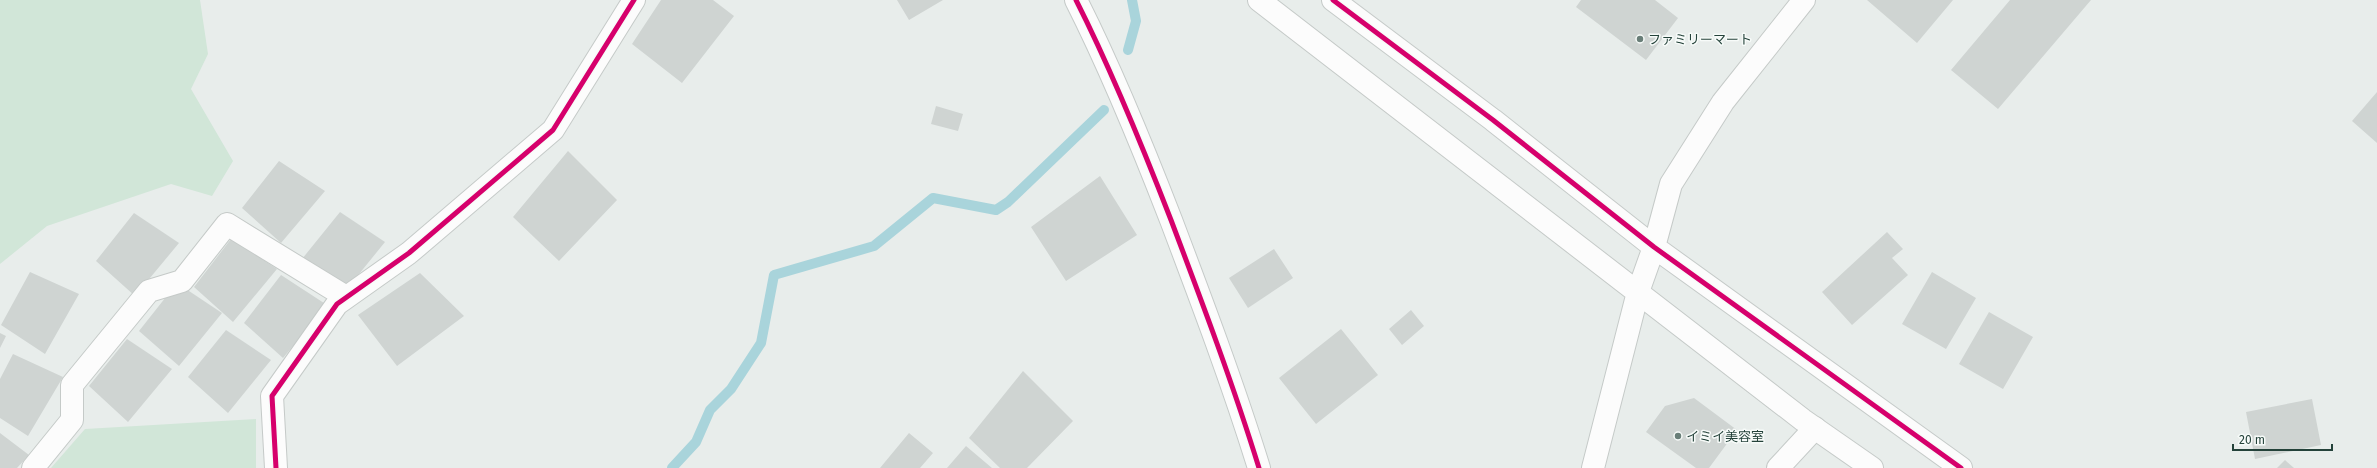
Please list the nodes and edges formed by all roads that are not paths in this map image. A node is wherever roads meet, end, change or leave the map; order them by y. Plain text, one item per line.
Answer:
1 (634, 0) edge
2 (1076, 0) edge
3 (1259, 0) edge
4 (1333, 0) edge
5 (1804, 0) edge
6 (1654, 247) junction
7 (1638, 292) junction
8 (346, 298) junction
9 (1815, 428) junction
10 (33, 468) edge
11 (276, 468) edge
12 (1259, 468) edge
13 (1593, 468) edge
14 (1778, 468) edge
15 (1872, 468) edge
16 (1961, 468) edge

1 - 8 street
2 - 12 street
3 - 7 street
4 - 6 street
5 - 6 street
6 - 7 street
6 - 16 street
7 - 9 street
7 - 13 street
8 - 10 street
8 - 11 street
9 - 14 street
9 - 15 street

